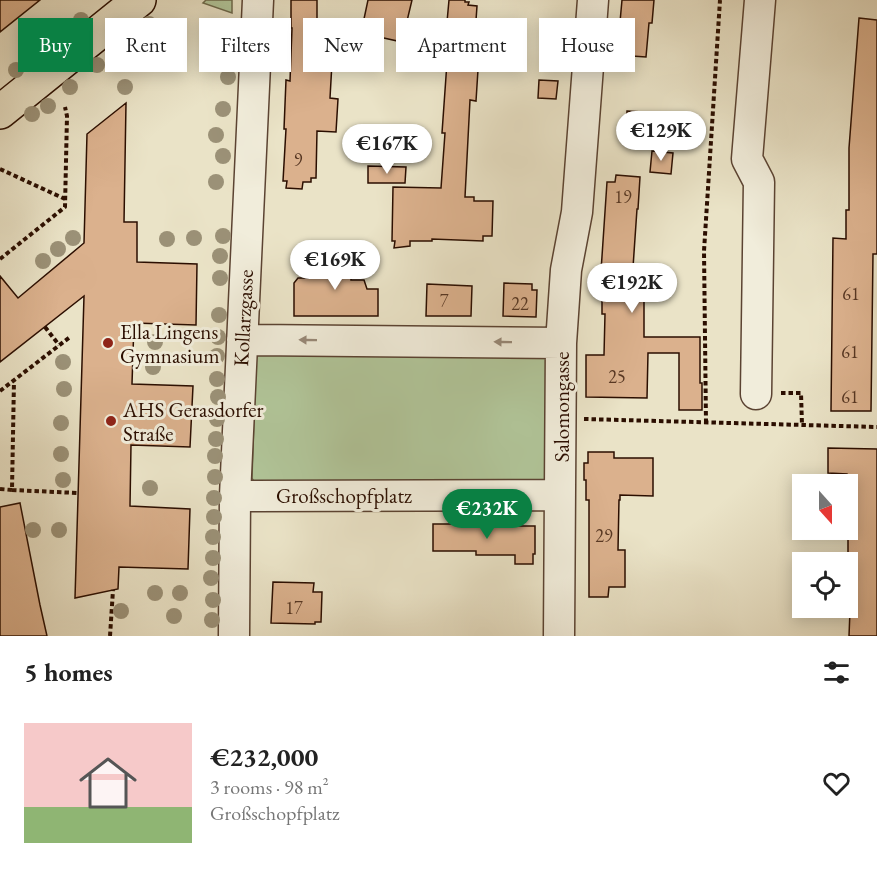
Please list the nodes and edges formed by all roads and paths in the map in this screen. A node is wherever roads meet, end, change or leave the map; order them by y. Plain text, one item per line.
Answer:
1 (139, 0) edge
2 (258, 0) edge
3 (593, 0) edge
4 (720, 0) edge
5 (760, 0) edge
6 (65, 107) dead end
7 (0, 112) edge
8 (0, 169) edge
9 (65, 199) junction
10 (0, 258) edge
11 (45, 327) dead end
12 (70, 337) dead end
13 (242, 340) junction
14 (561, 343) junction
15 (59, 346) junction
16 (14, 380) junction
17 (0, 391) edge
18 (756, 394) dead end
19 (802, 397) dead end
20 (561, 418) junction
21 (706, 423) junction
22 (802, 425) junction
23 (877, 427) edge
24 (0, 489) edge
25 (12, 489) junction
26 (78, 493) dead end
27 (560, 495) junction
28 (235, 496) junction
29 (113, 590) dead end
30 (110, 636) edge
31 (234, 636) edge
32 (559, 636) edge

1 - 7 main road
2 - 13 street, Kollarzgasse
3 - 14 street, Salomongasse
4 - 21 path
5 - 18 street
6 - 9 path
8 - 9 path
9 - 10 path
11 - 15 path
12 - 15 path
14 -> 13 street
13 - 28 street, Kollarzgasse
14 - 20 street, Salomongasse
15 - 16 path
16 - 17 path
16 - 25 path
19 - 22 path
20 - 21 path
20 - 27 street, Salomongasse
21 - 22 path
22 - 23 path
24 - 25 path
25 - 26 path
27 - 28 street, Großschopfplatz
27 - 32 street, Salomongasse
28 - 31 street, Kollarzgasse
29 - 30 path

